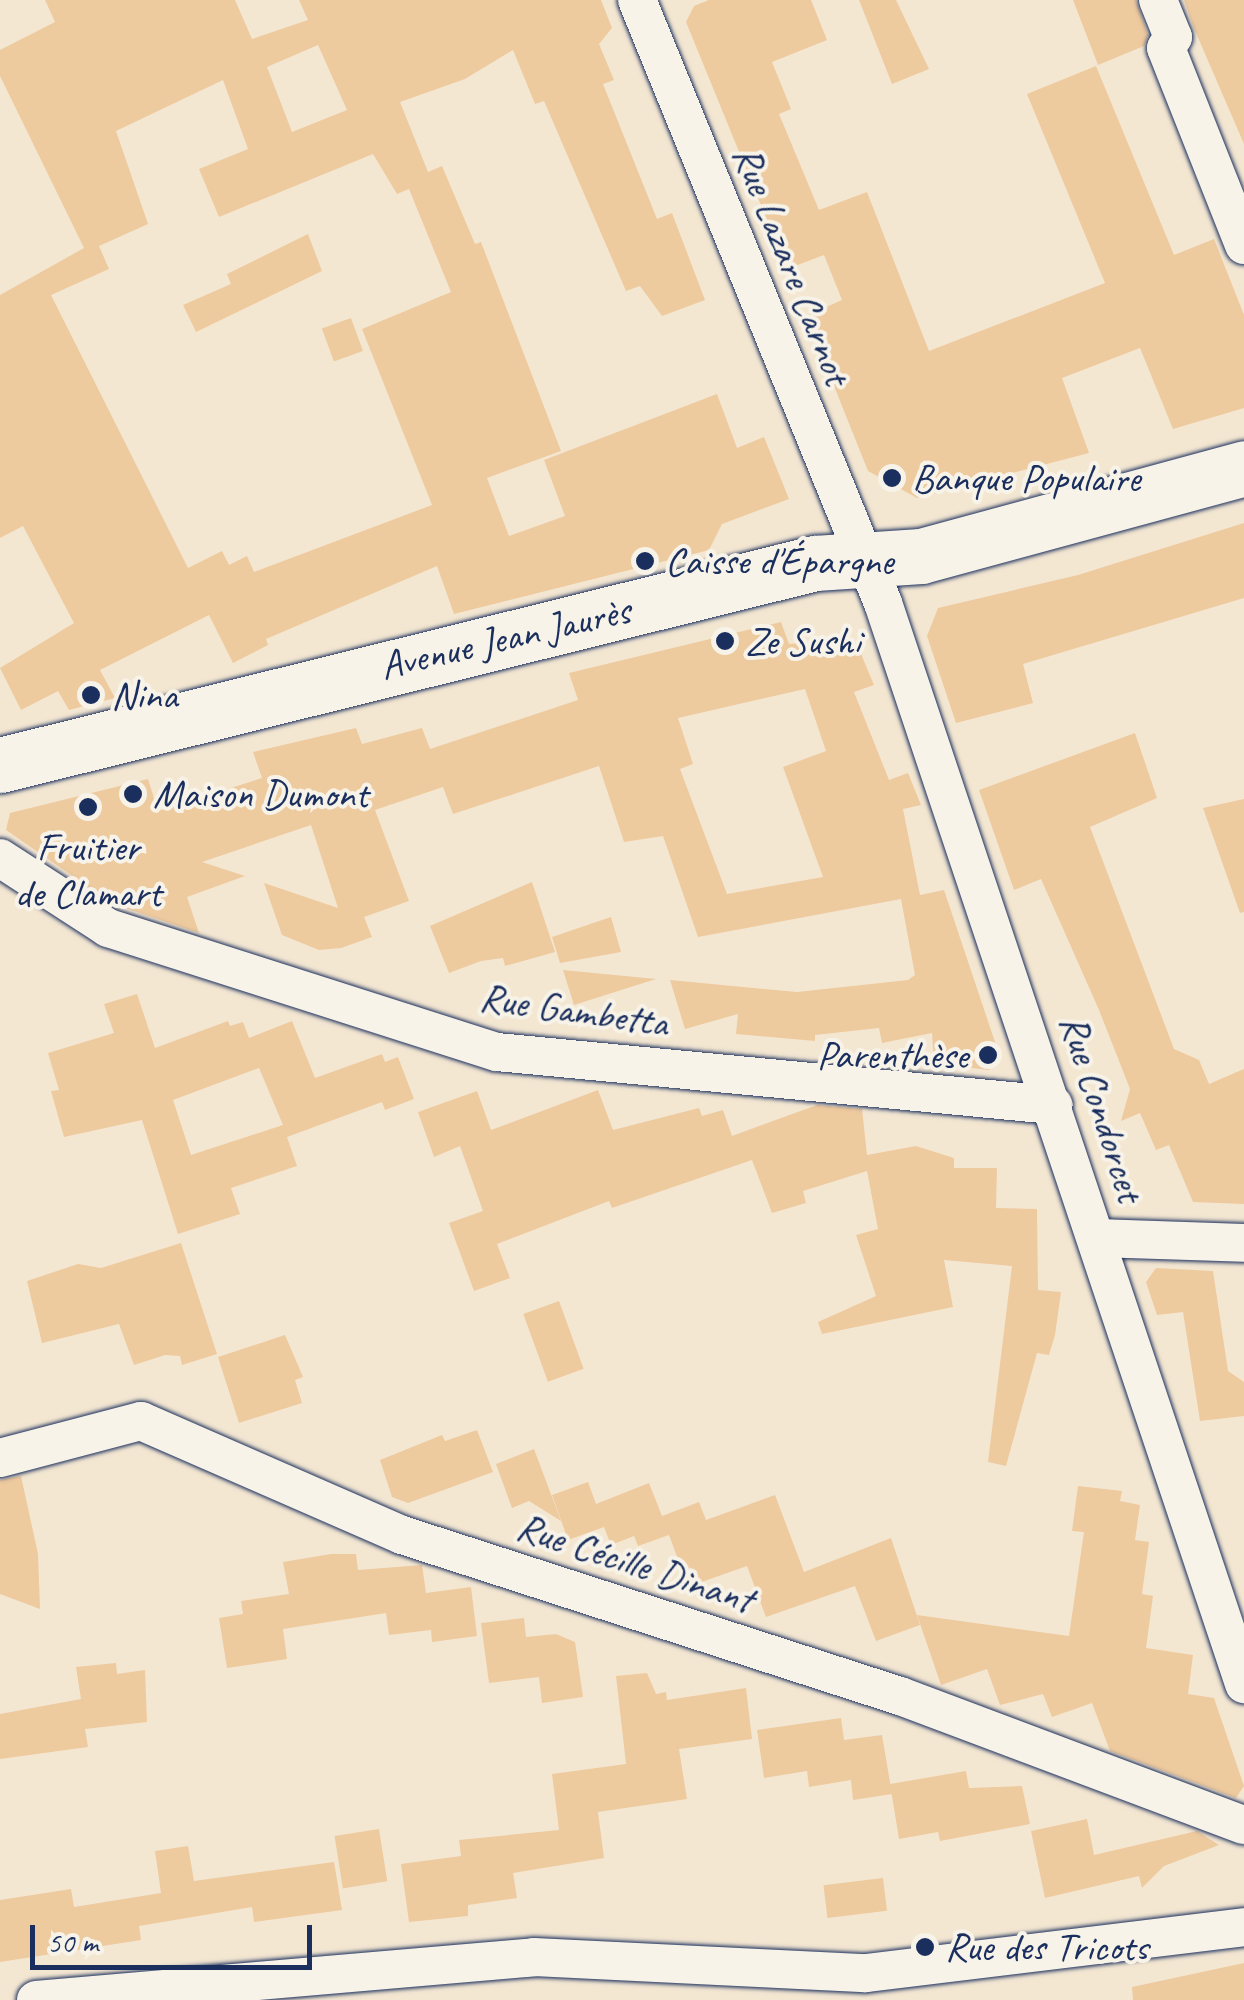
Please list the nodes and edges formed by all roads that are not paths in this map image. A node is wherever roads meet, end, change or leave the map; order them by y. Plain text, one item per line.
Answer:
1 (637, 0) edge
2 (1158, 0) edge
3 (1244, 244) edge
4 (1244, 468) edge
5 (865, 563) junction
6 (0, 765) edge
7 (0, 858) edge
8 (1052, 1106) junction
9 (1097, 1238) junction
10 (1244, 1243) edge
11 (0, 1458) edge
12 (1244, 1684) edge
13 (1244, 1825) edge
14 (1244, 1926) edge
15 (36, 2000) edge

1 - 5 street, Rue Lazare Carnot
2 - 3 street
4 - 5 street, Avenue Jean Jaurès
5 - 6 street, Avenue Jean Jaurès
5 - 8 street, Rue Condorcet
7 - 8 street, Rue Gambetta
8 - 9 street, Rue Condorcet
9 - 10 street
9 - 12 street, Rue Condorcet
11 - 13 street, Rue Cécille Dinant
14 - 15 street

